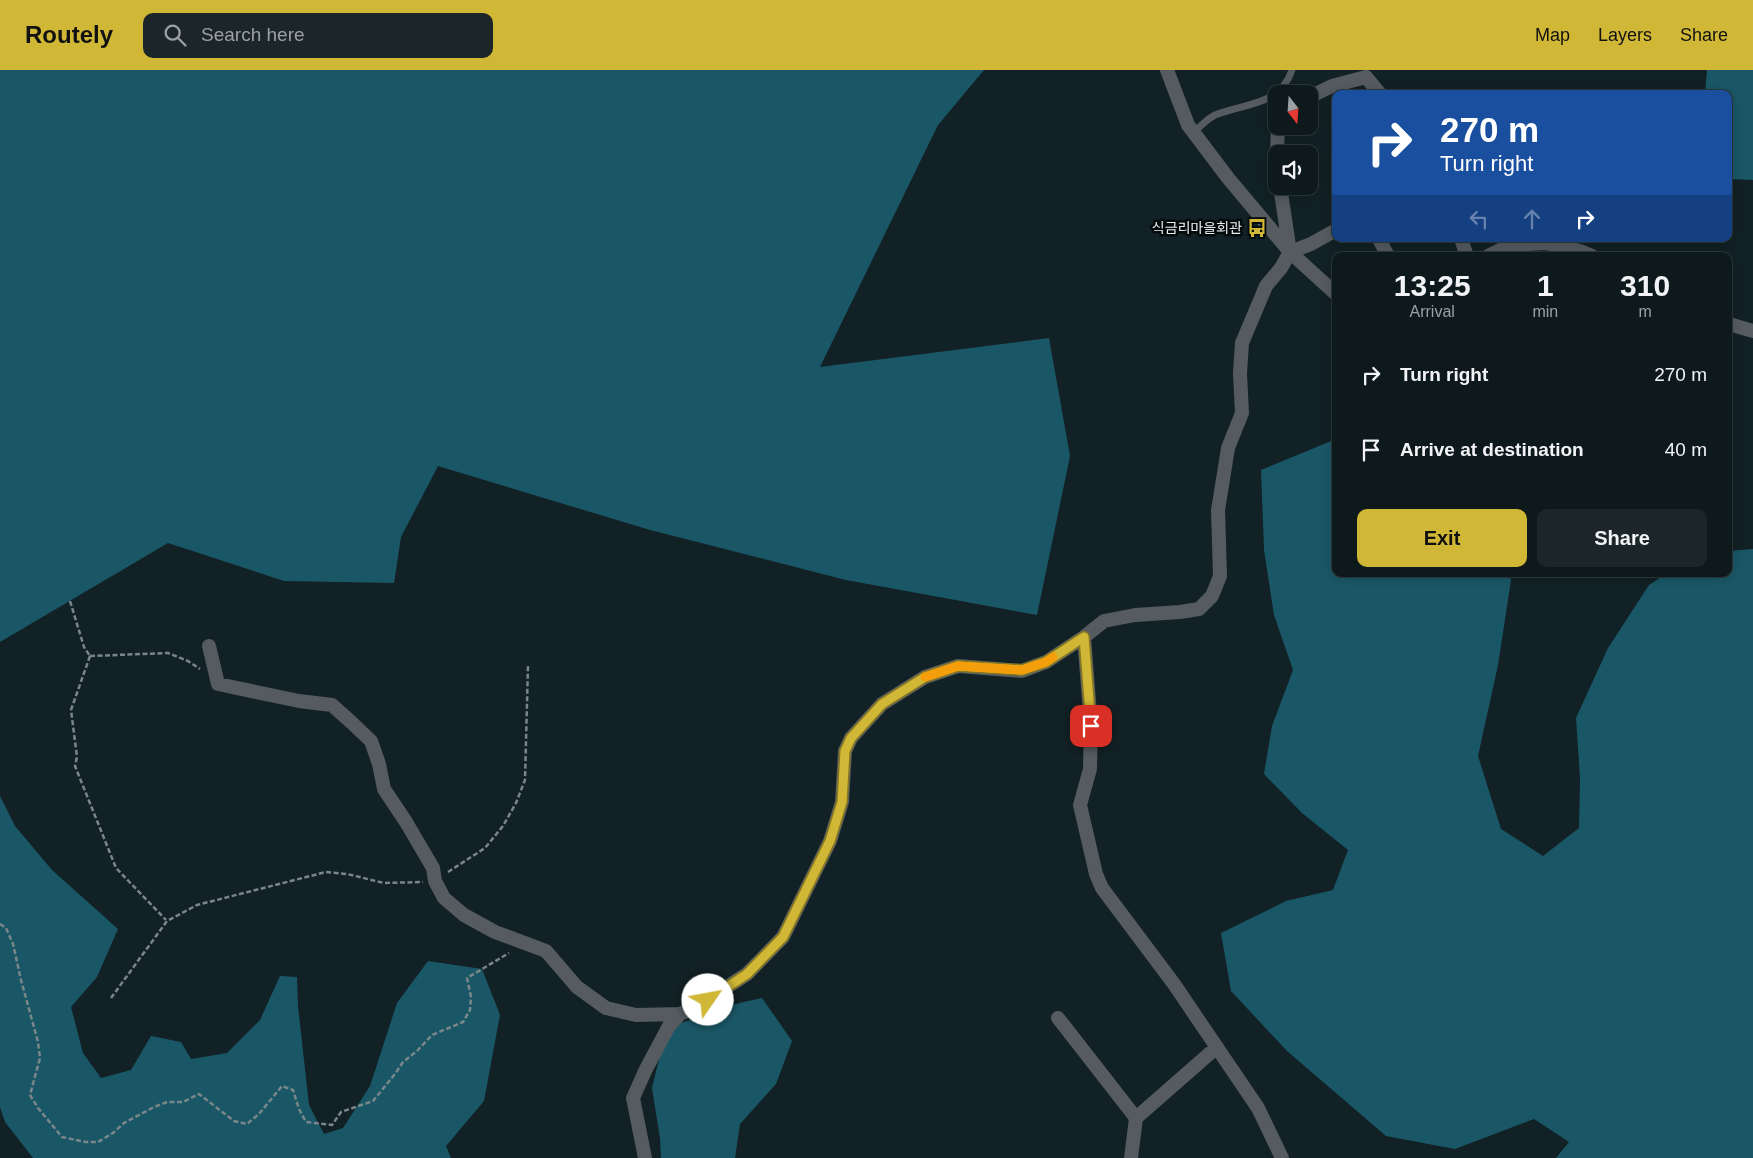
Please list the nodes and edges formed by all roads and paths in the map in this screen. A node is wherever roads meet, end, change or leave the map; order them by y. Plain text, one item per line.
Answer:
1 (1168, 70) edge
2 (1292, 70) edge
3 (1377, 90) edge
4 (1318, 93) edge
5 (1194, 132) junction
6 (1281, 195) edge
7 (1332, 232) edge
8 (1531, 242) edge
9 (1542, 242) edge
10 (1290, 252) junction
11 (1496, 252) edge
12 (1582, 252) edge
13 (1332, 290) edge
14 (1732, 325) edge
15 (1753, 331) edge
16 (70, 601) dead end
17 (1084, 637) junction
18 (209, 646) dead end
19 (90, 656) junction
20 (528, 665) dead end
21 (218, 684) junction
22 (435, 881) junction
23 (167, 921) junction
24 (0, 924) edge
25 (514, 950) dead end
26 (112, 998) dead end
27 (680, 1014) junction
28 (1058, 1018) dead end
29 (1217, 1047) junction
30 (1136, 1118) junction
31 (644, 1158) edge
32 (1131, 1158) edge
33 (1282, 1158) edge

1 - 5 street
2 - 5 lane
3 - 4 street
5 - 10 street
6 - 10 street
7 - 10 street
8 - 11 street
9 - 12 street
10 - 13 street
10 - 17 street
14 - 15 street
16 - 19 path
17 - 27 street
17 - 29 street
18 - 21 street
19 - 21 path
19 - 23 path
20 - 22 path
21 - 22 street
22 - 23 path
22 - 27 street
23 - 26 path
24 - 25 path
27 - 31 street
28 - 30 street
29 - 30 street
29 - 33 street
30 - 32 street

